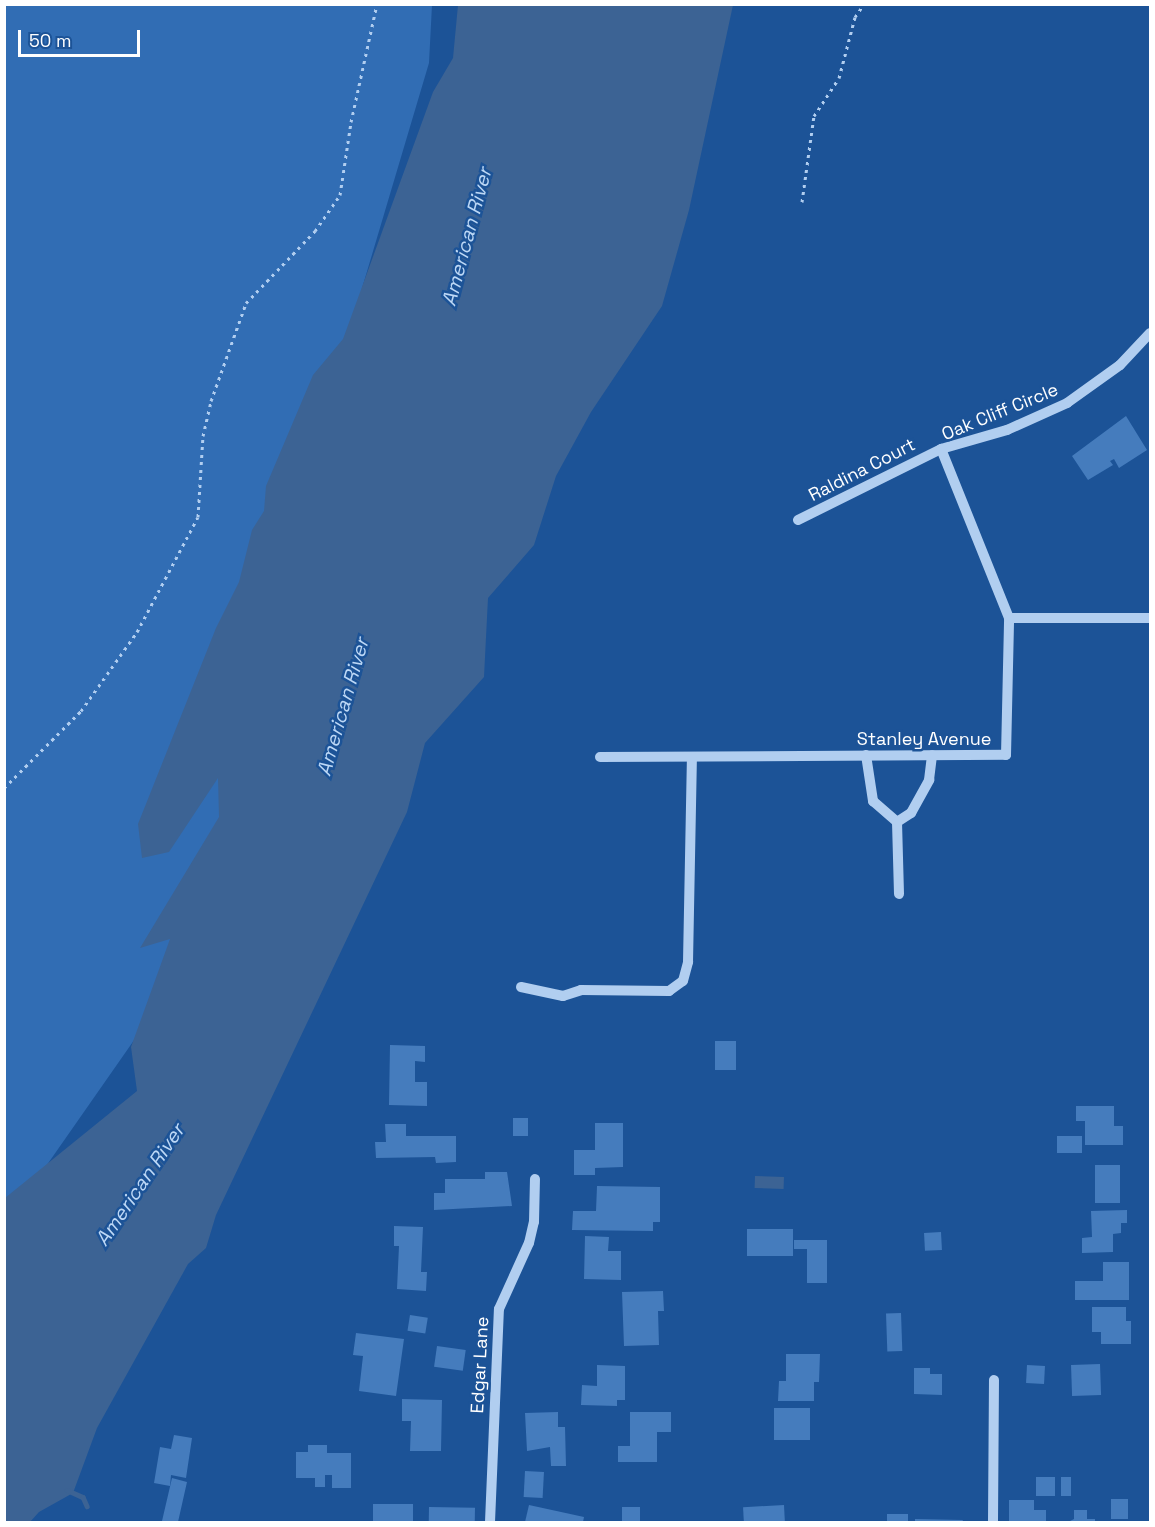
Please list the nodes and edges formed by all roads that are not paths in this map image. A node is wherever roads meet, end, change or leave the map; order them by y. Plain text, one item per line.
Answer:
1 (1150, 333) edge
2 (941, 449) junction
3 (798, 520) dead end
4 (1009, 618) junction
5 (1150, 618) edge
6 (866, 755) junction
7 (932, 755) junction
8 (600, 757) dead end
9 (692, 757) junction
10 (897, 822) junction
11 (899, 894) dead end
12 (521, 987) dead end
13 (535, 1179) dead end
14 (994, 1380) dead end
15 (490, 1522) edge
16 (993, 1522) edge

1 - 2 street, Oak Cliff Circle
2 - 3 street, Raldina Court
2 - 4 street, Oak Cliff Circle
4 - 5 street
4 - 7 street, Stanley Avenue
6 - 7 street, Stanley Avenue
6 - 9 street, Stanley Avenue
6 - 10 street
7 - 10 street
8 - 9 street, Stanley Avenue
9 - 12 street
10 - 11 street
13 - 15 street, Edgar Lane
14 - 16 street

